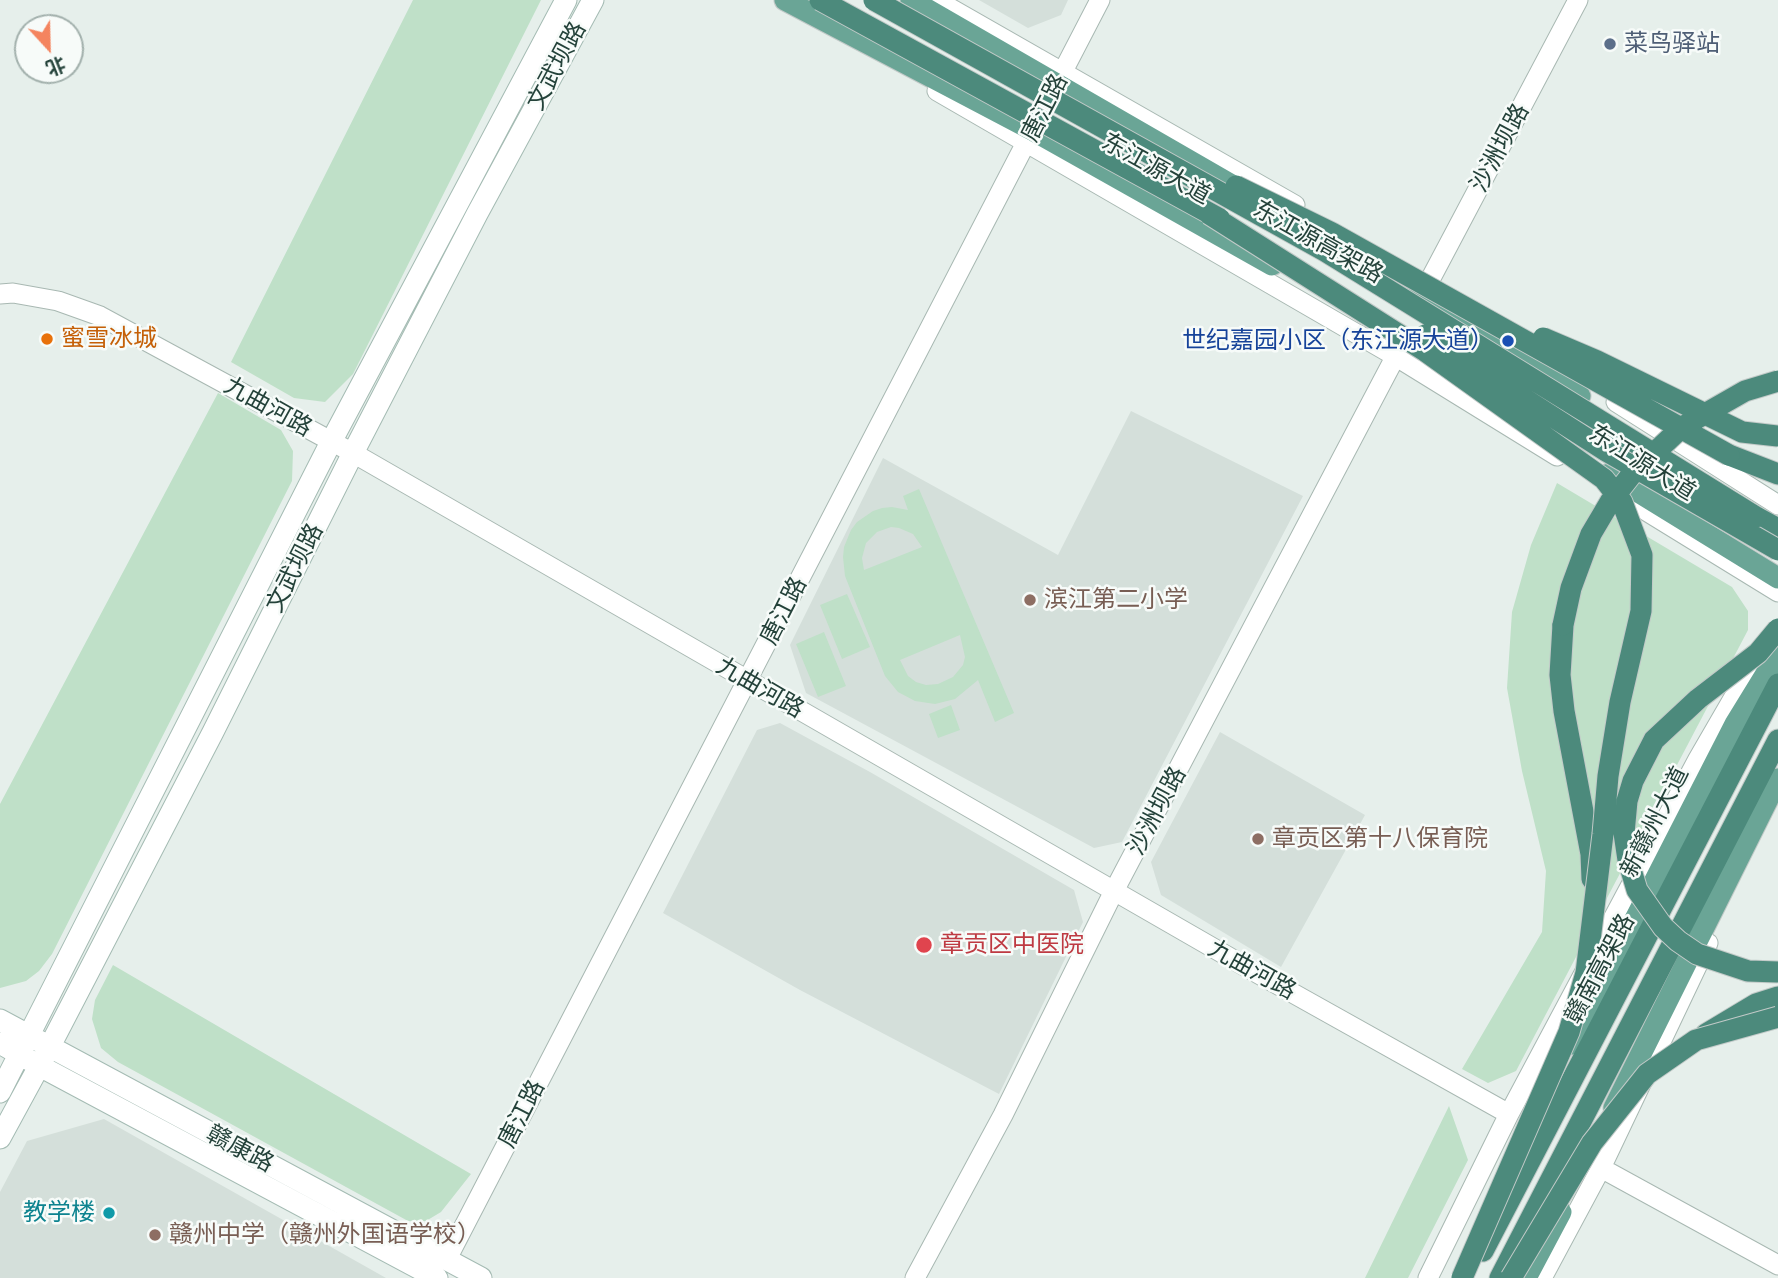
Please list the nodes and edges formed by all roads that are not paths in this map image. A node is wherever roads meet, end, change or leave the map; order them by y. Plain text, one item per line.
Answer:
1 (566, 0) edge
2 (593, 0) edge
3 (778, 0) edge
4 (785, 0) edge
5 (820, 0) edge
6 (874, 0) edge
7 (911, 0) edge
8 (936, 0) edge
9 (1100, 0) edge
10 (1578, 0) edge
11 (996, 66) junction
12 (1060, 79) junction
13 (1031, 137) junction
14 (1209, 214) junction
15 (1427, 288) junction
16 (0, 294) edge
17 (1398, 350) junction
18 (1778, 382) edge
19 (1778, 436) edge
20 (331, 442) junction
21 (353, 453) junction
22 (1778, 474) edge
23 (1778, 505) edge
24 (1778, 519) edge
25 (1778, 529) edge
26 (1778, 550) edge
27 (1778, 578) edge
28 (1778, 593) edge
29 (1778, 621) edge
30 (1778, 629) edge
31 (1778, 654) edge
32 (747, 681) junction
33 (1778, 684) edge
34 (1778, 740) edge
35 (1778, 779) edge
36 (1778, 796) edge
37 (1114, 891) junction
38 (1592, 908) junction
39 (1778, 972) edge
40 (1778, 997) edge
41 (1778, 1017) edge
42 (0, 1020) edge
43 (1696, 1040) junction
44 (0, 1042) edge
45 (34, 1051) junction
46 (0, 1091) edge
47 (1509, 1114) junction
48 (0, 1138) edge
49 (1601, 1168) junction
50 (447, 1259) junction
51 (1778, 1265) edge
52 (437, 1278) edge
53 (481, 1278) edge
54 (915, 1278) edge
55 (1428, 1278) edge
56 (1451, 1278) edge
57 (1462, 1278) edge
58 (1469, 1278) edge
59 (1500, 1278) edge
60 (1511, 1278) edge
61 (1526, 1278) edge
62 (1542, 1278) edge

1 - 20 main road, 文武坝路
2 - 21 main road, 文武坝路
3 - 13 street
4 - 13 main road, 东江源大道
5 - 14 highway, 东江源高架路, bridge
6 - 11 highway, 东江源高架路, bridge
7 - 12 main road, 东江源大道
8 - 12 street
9 - 12 street, 唐江路
10 - 15 street, 沙洲坝路
11 - 15 highway, bridge
11 - 25 highway, 东江源高架路, bridge
12 - 13 street, 唐江路
12 - 15 main road, 东江源大道
13 - 17 main road, 东江源大道
13 - 32 street, 唐江路
14 - 26 highway, 东江源高架路, bridge
14 - 38 highway, bridge
15 - 19 highway, bridge
15 - 22 highway, bridge
15 - 23 street
15 - 24 main road, 东江源大道
16 - 20 street, 九曲河路
17 - 27 main road, 东江源大道
17 - 28 street
17 - 37 street, 沙洲坝路
18 - 38 highway, bridge
20 - 21 street, 九曲河路
20 - 45 main road, 文武坝路
21 - 32 street, 九曲河路
21 - 45 main road, 文武坝路
29 - 47 street
30 - 39 highway, bridge
31 - 56 main road, 新赣州大道
32 - 37 street, 九曲河路
32 - 50 street, 唐江路
33 - 58 highway, 赣南高架路
34 - 59 highway, 赣南高架路
35 - 61 main road
36 - 49 street
37 - 47 street, 九曲河路
37 - 54 street, 沙洲坝路
38 - 57 highway, bridge
40 - 43 highway, bridge
41 - 43 highway, bridge
42 - 45 main road, 赣康路
43 - 60 highway, bridge
44 - 45 main road, 赣康路
45 - 46 main road, 文武坝路
45 - 48 main road, 文武坝路
45 - 50 main road, 赣康路
45 - 52 main road, 赣康路
47 - 55 street
49 - 51 street
49 - 62 street
50 - 53 main road, 赣康路

